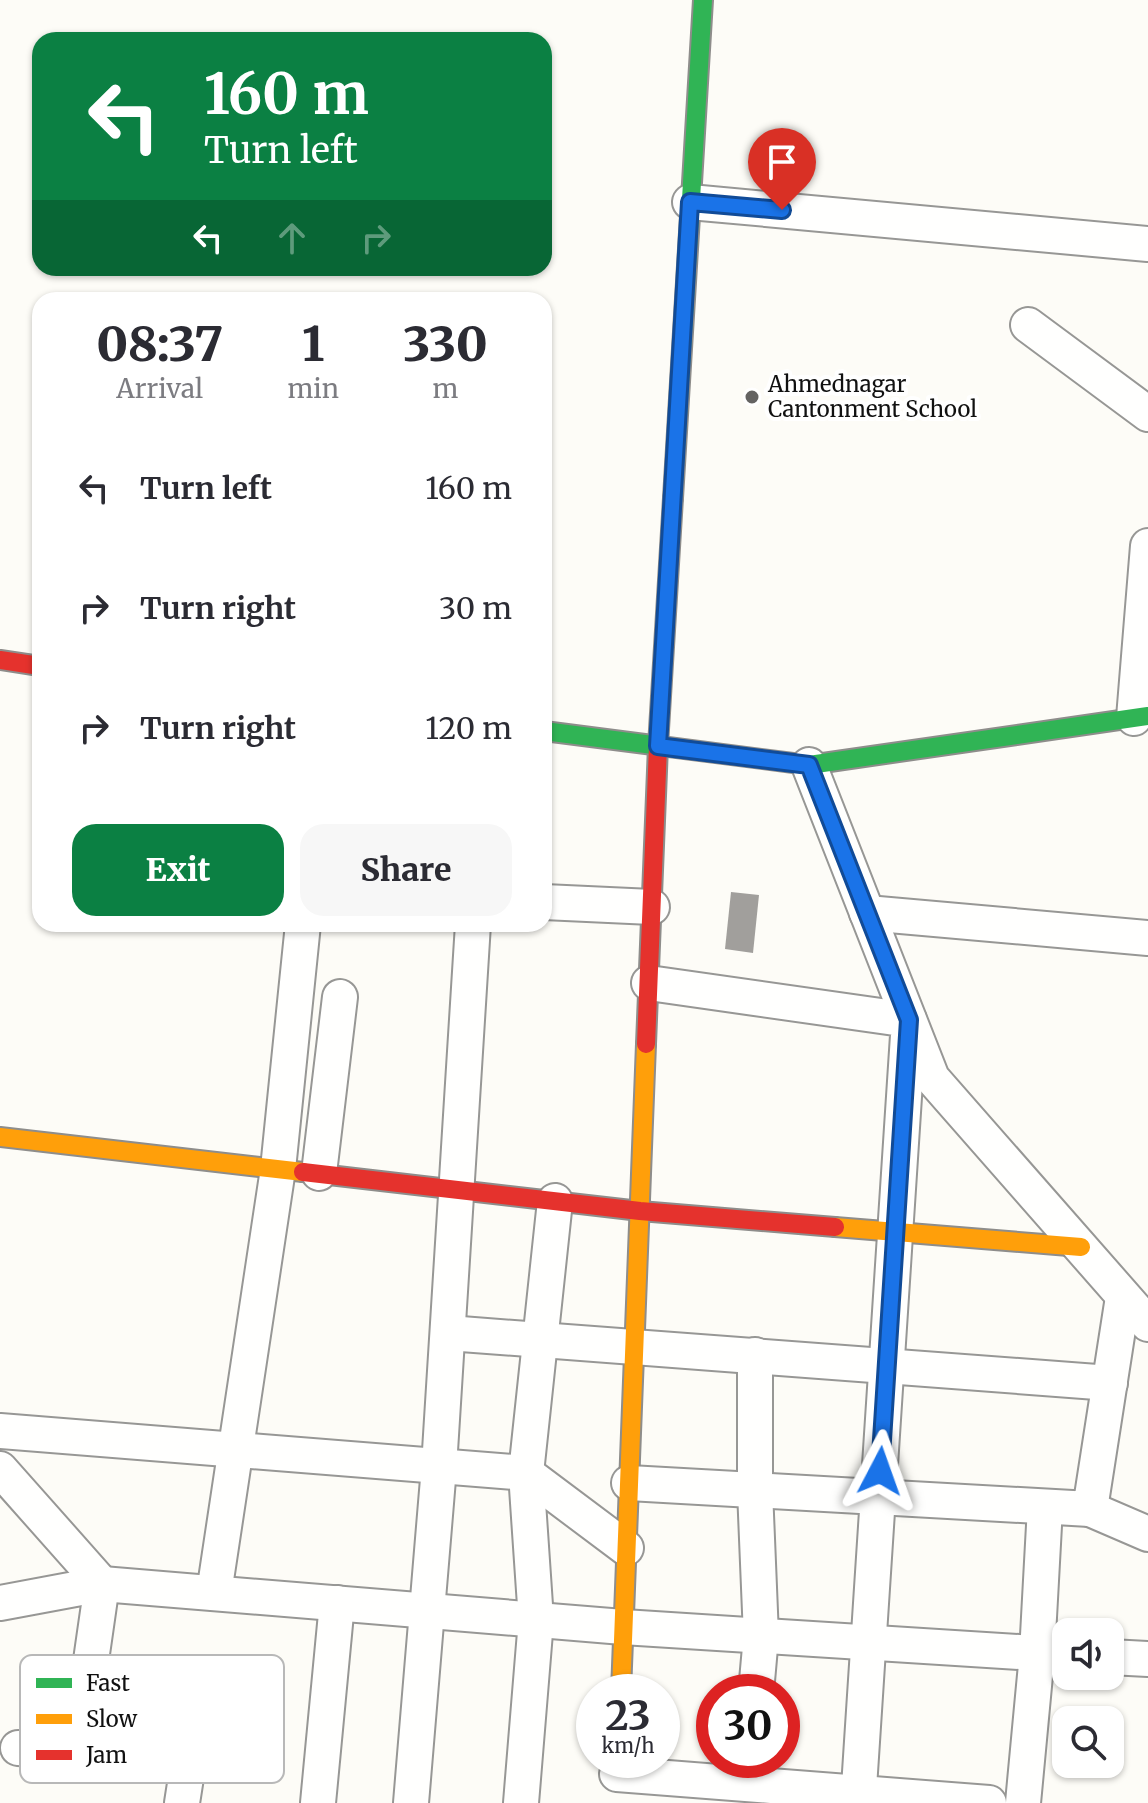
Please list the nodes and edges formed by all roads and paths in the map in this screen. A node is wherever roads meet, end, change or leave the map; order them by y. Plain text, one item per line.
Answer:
1 (703, 0) edge
2 (690, 202) junction
3 (1148, 244) edge
4 (1028, 325) dead end
5 (1148, 414) edge
6 (1148, 546) edge
7 (0, 660) edge
8 (32, 665) edge
9 (1141, 717) edge
10 (552, 732) edge
11 (658, 746) junction
12 (809, 765) junction
13 (552, 902) edge
14 (652, 907) junction
15 (867, 913) junction
16 (302, 932) edge
17 (473, 932) edge
18 (1148, 938) edge
19 (649, 983) junction
20 (340, 997) dead end
21 (909, 1020) junction
22 (0, 1137) edge
23 (278, 1169) junction
24 (319, 1173) junction
25 (457, 1189) junction
26 (555, 1201) junction
27 (640, 1211) junction
28 (896, 1231) junction
29 (1081, 1247) junction
30 (1123, 1297) junction
31 (1148, 1324) edge
32 (448, 1333) junction
33 (540, 1340) junction
34 (635, 1346) junction
35 (755, 1355) junction
36 (887, 1365) junction
37 (1110, 1383) junction
38 (0, 1431) edge
39 (234, 1450) junction
40 (439, 1467) junction
41 (0, 1469) edge
42 (526, 1473) junction
43 (629, 1483) junction
44 (755, 1490) junction
45 (878, 1497) junction
46 (1045, 1507) junction
47 (1090, 1509) junction
48 (1148, 1534) edge
49 (626, 1548) junction
50 (102, 1584) junction
51 (214, 1593) junction
52 (0, 1603) edge
53 (337, 1603) junction
54 (429, 1611) junction
55 (536, 1620) junction
56 (623, 1627) junction
57 (761, 1636) junction
58 (869, 1643) junction
59 (1051, 1654) edge
60 (92, 1655) edge
61 (1124, 1658) edge
62 (1148, 1659) edge
63 (622, 1674) edge
64 (758, 1674) edge
65 (617, 1779) edge
66 (748, 1782) edge
67 (185, 1783) edge
68 (858, 1798) edge
69 (969, 1802) edge
70 (182, 1803) edge
71 (318, 1803) edge
72 (411, 1803) edge
73 (521, 1803) edge
74 (1023, 1803) edge

1 - 2 street
2 - 3 street
2 - 11 street
4 - 5 street
6 - 9 street
7 - 8 street
9 - 12 street
10 - 11 street
11 - 12 street
11 - 14 street
12 - 15 street
13 - 14 street
14 - 19 street
15 - 18 street
15 - 21 street
16 - 23 street
17 - 25 street
19 - 21 street
19 - 27 street
20 - 24 street
21 - 28 street
21 - 29 street
22 - 23 street
23 - 24 street
23 - 39 street
24 - 25 street
25 - 26 street
25 - 32 street
26 - 27 street
26 - 33 street
27 - 28 street
27 - 34 street
28 - 29 street
28 - 36 street
29 - 30 street
30 - 31 street
30 - 37 street
32 - 33 street
32 - 40 street
33 - 34 street
33 - 42 street
34 - 35 street
34 - 43 street
35 - 36 street
35 - 44 street
36 - 37 street
36 - 45 street
37 - 47 street
38 - 39 street
39 - 40 street
39 - 51 street
40 - 42 street
40 - 54 street
41 - 50 street
42 - 49 street
42 - 55 street
43 - 44 street
43 - 49 street
44 - 45 street
44 - 57 street
45 - 46 street
45 - 58 street
46 - 47 street
46 - 59 street
47 - 48 street
49 - 56 street
50 - 51 street
50 - 52 street
50 - 60 street
51 - 53 street
53 - 54 street
53 - 71 street
54 - 55 street
54 - 72 street
55 - 56 street
55 - 73 street
56 - 57 street
56 - 63 street
57 - 58 street
57 - 64 street
58 - 59 street
58 - 68 street
59 - 74 street
61 - 62 street
65 - 66 street
66 - 68 street
67 - 70 street
68 - 69 street

